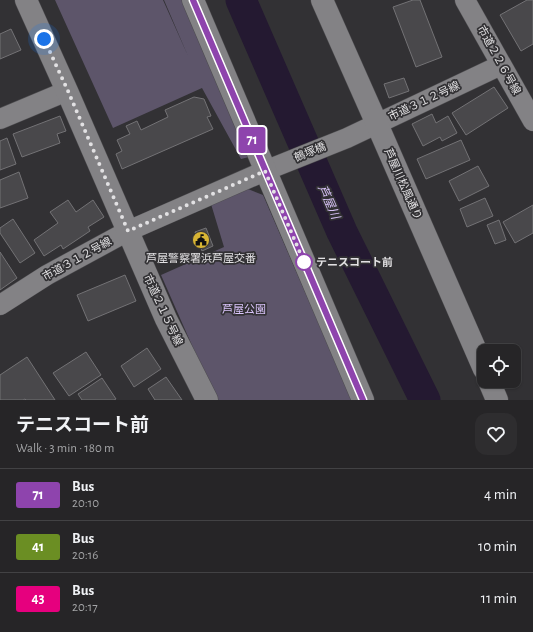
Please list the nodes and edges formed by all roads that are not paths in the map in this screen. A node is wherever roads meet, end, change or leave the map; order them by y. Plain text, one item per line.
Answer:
1 (26, 0) edge
2 (193, 0) edge
3 (322, 0) edge
4 (465, 0) edge
5 (502, 65) junction
6 (68, 91) junction
7 (0, 119) edge
8 (533, 120) edge
9 (377, 124) junction
10 (347, 138) joint
11 (269, 169) junction
12 (128, 231) junction
13 (0, 305) edge
14 (477, 354) edge
15 (492, 388) edge
16 (207, 400) edge
17 (363, 400) edge
18 (497, 400) edge

1 - 6 street, 市道２１５号線
2 - 11 street
3 - 9 street, 芦屋川松風通り
4 - 5 street, 市道２２６号線
5 - 8 street, 市道２２６号線
5 - 9 street, 市道３１２号線
6 - 7 street
6 - 12 street, 市道２１５号線
9 - 10 street, 市道３１２号線
9 - 14 street, 芦屋川松風通り
10 - 11 street, 鵺塚橋
11 - 12 street, 市道３１２号線
11 - 17 street
12 - 13 street, 市道３１２号線
12 - 16 street, 市道２１５号線
15 - 18 street

